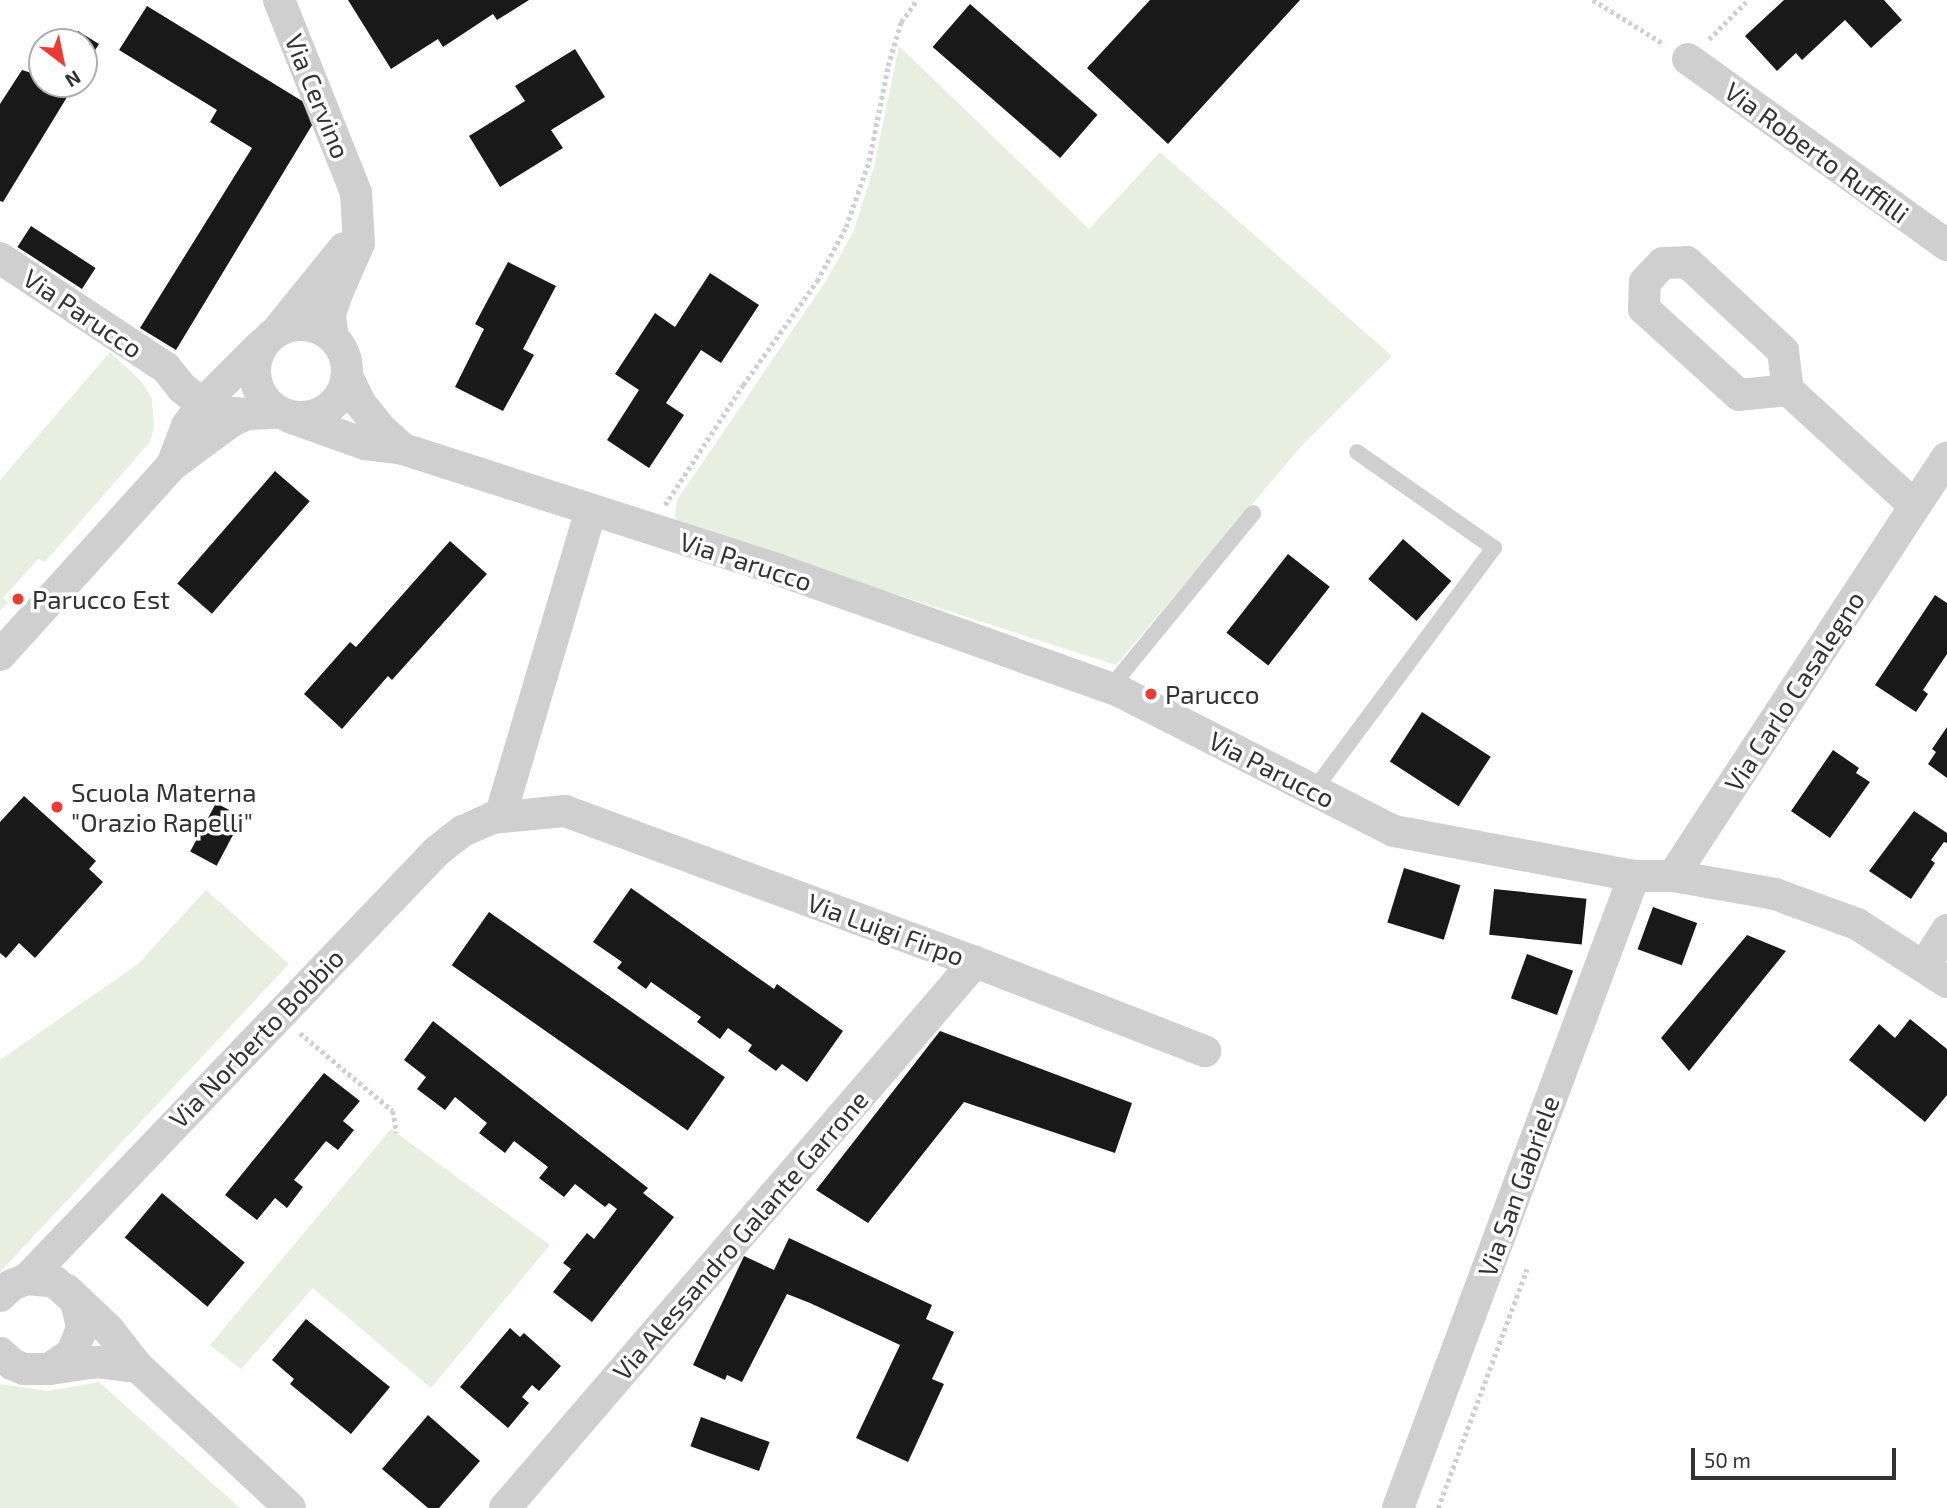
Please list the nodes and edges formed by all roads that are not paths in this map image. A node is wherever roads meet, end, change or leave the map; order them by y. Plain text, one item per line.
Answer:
1 (279, 0) edge
2 (1688, 59) road end
3 (356, 193) junction
4 (1947, 245) edge
5 (0, 258) edge
6 (269, 338) junction
7 (333, 338) junction
8 (166, 368) junction
9 (236, 371) junction
10 (347, 376) junction
11 (1788, 390) junction
12 (203, 403) junction
13 (247, 414) junction
14 (285, 415) junction
15 (403, 449) junction
16 (1357, 452) dead end
17 (1947, 458) edge
18 (172, 465) junction
19 (1915, 506) junction
20 (591, 510) junction
21 (1253, 513) dead end
22 (3, 647) edge
23 (1110, 688) junction
24 (1314, 790) junction
25 (565, 811) joint
26 (500, 817) junction
27 (1634, 876) junction
28 (1673, 876) junction
29 (1947, 930) edge
30 (975, 962) junction
31 (1935, 974) edge
32 (1205, 1051) dead end
33 (27, 1279) junction
34 (67, 1290) junction
35 (0, 1296) edge
36 (4, 1360) edge
37 (138, 1367) junction
38 (50, 1369) junction
39 (1405, 1504) edge
40 (290, 1508) edge
41 (505, 1508) edge

1 - 3 street, Via Cervino
2 - 4 street, Via Roberto Ruffilli
3 - 6 street, Via Cervino
3 - 7 street, Via Cervino
5 - 8 street, Via Parucco
6 - 7 street
6 - 9 street, Via Cervino
6 - 14 street
7 - 10 street
8 - 9 street
8 - 12 street
8 - 18 street
9 - 12 street, Via Cervino
10 - 14 street
10 - 15 street
11 - 11 street
11 - 19 street
12 - 13 street
12 - 18 street, Via Cervino
13 - 14 street
13 - 18 street
14 - 15 street, Via Parucco
15 - 20 street, Via Parucco
16 - 24 lane
17 - 19 street, Via Carlo Casalegno
18 - 22 street
19 - 28 street, Via Carlo Casalegno
20 - 23 street, Via Parucco
20 - 26 street
21 - 23 lane
23 - 24 street, Via Parucco
24 - 27 street, Via Parucco
25 - 26 street, Via Norberto Bobbio
25 - 30 street, Via Luigi Firpo
26 - 33 street, Via Norberto Bobbio
27 - 28 street, Via Parucco
27 - 39 street, Via San Gabriele
28 - 31 street, Via Parucco
29 - 31 street
30 - 32 street, Via Luigi Firpo
30 - 41 street, Via Alessandro Galante Garrone
33 - 34 street
33 - 35 street, Via Norberto Bobbio
34 - 37 street
34 - 38 street
36 - 38 street
37 - 38 street
37 - 40 street

